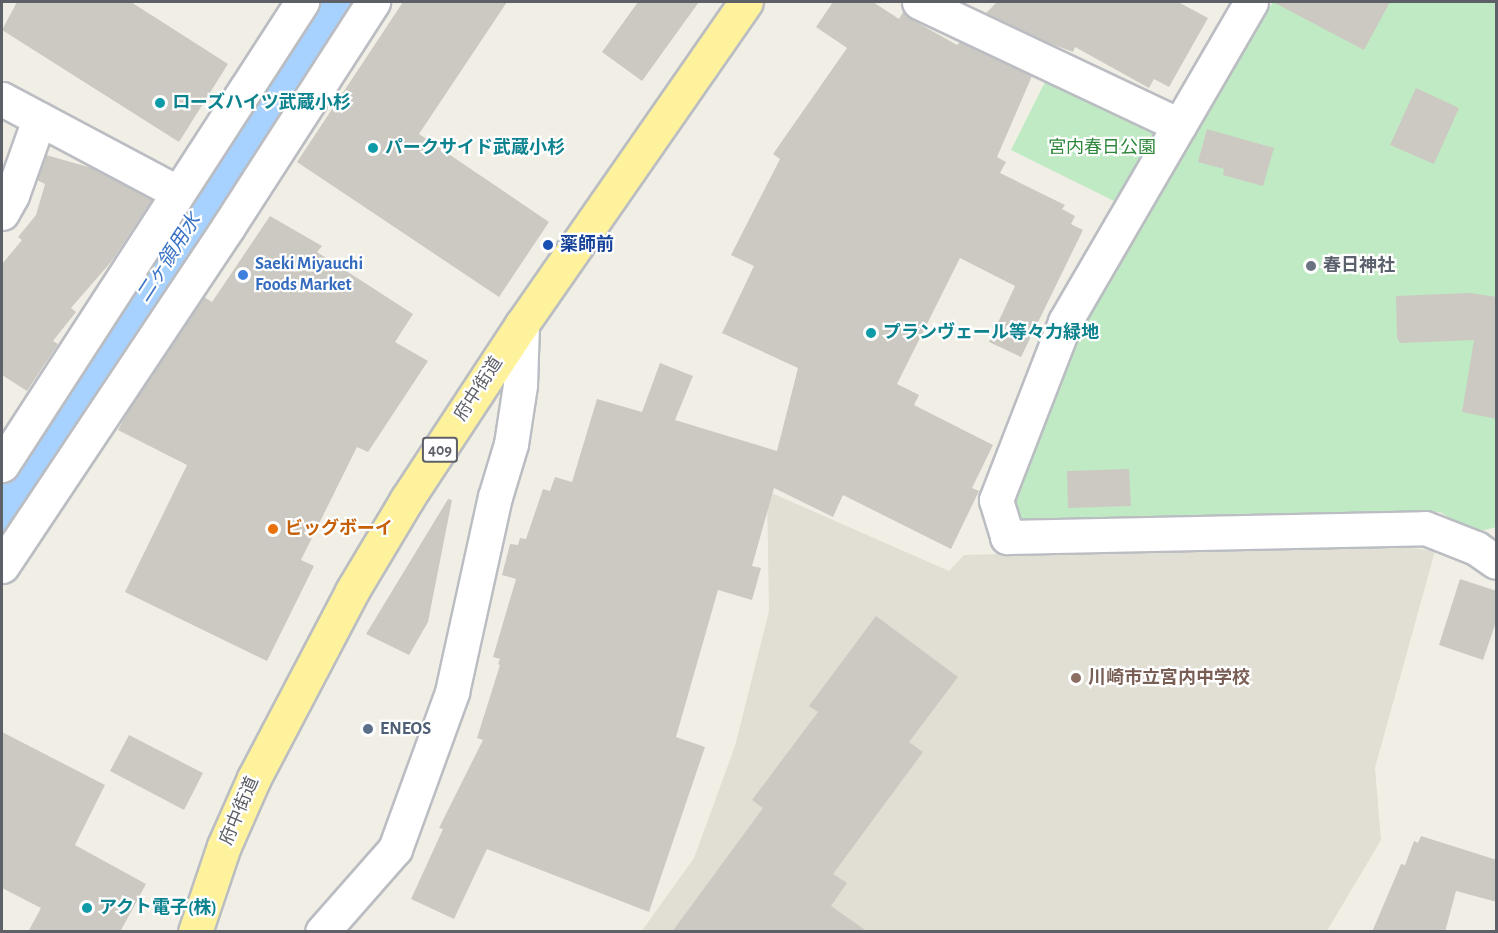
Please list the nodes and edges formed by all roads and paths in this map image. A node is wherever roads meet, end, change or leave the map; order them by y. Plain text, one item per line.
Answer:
1 (302, 2) edge
2 (372, 2) edge
3 (746, 2) edge
4 (919, 2) edge
5 (1251, 2) edge
6 (2, 99) edge
7 (39, 119) junction
8 (1179, 125) junction
9 (177, 192) junction
10 (2, 213) edge
11 (522, 324) junction
12 (2, 465) edge
13 (1490, 551) edge
14 (2, 566) edge
15 (195, 932) edge
16 (322, 932) edge

1 - 9 street
2 - 14 street
3 - 11 highway, 府中街道 / 409
4 - 8 street
5 - 8 street
6 - 7 street
7 - 9 street
7 - 10 street
8 - 13 street
9 - 12 street
11 - 15 highway, 府中街道 / 409
11 - 16 street

